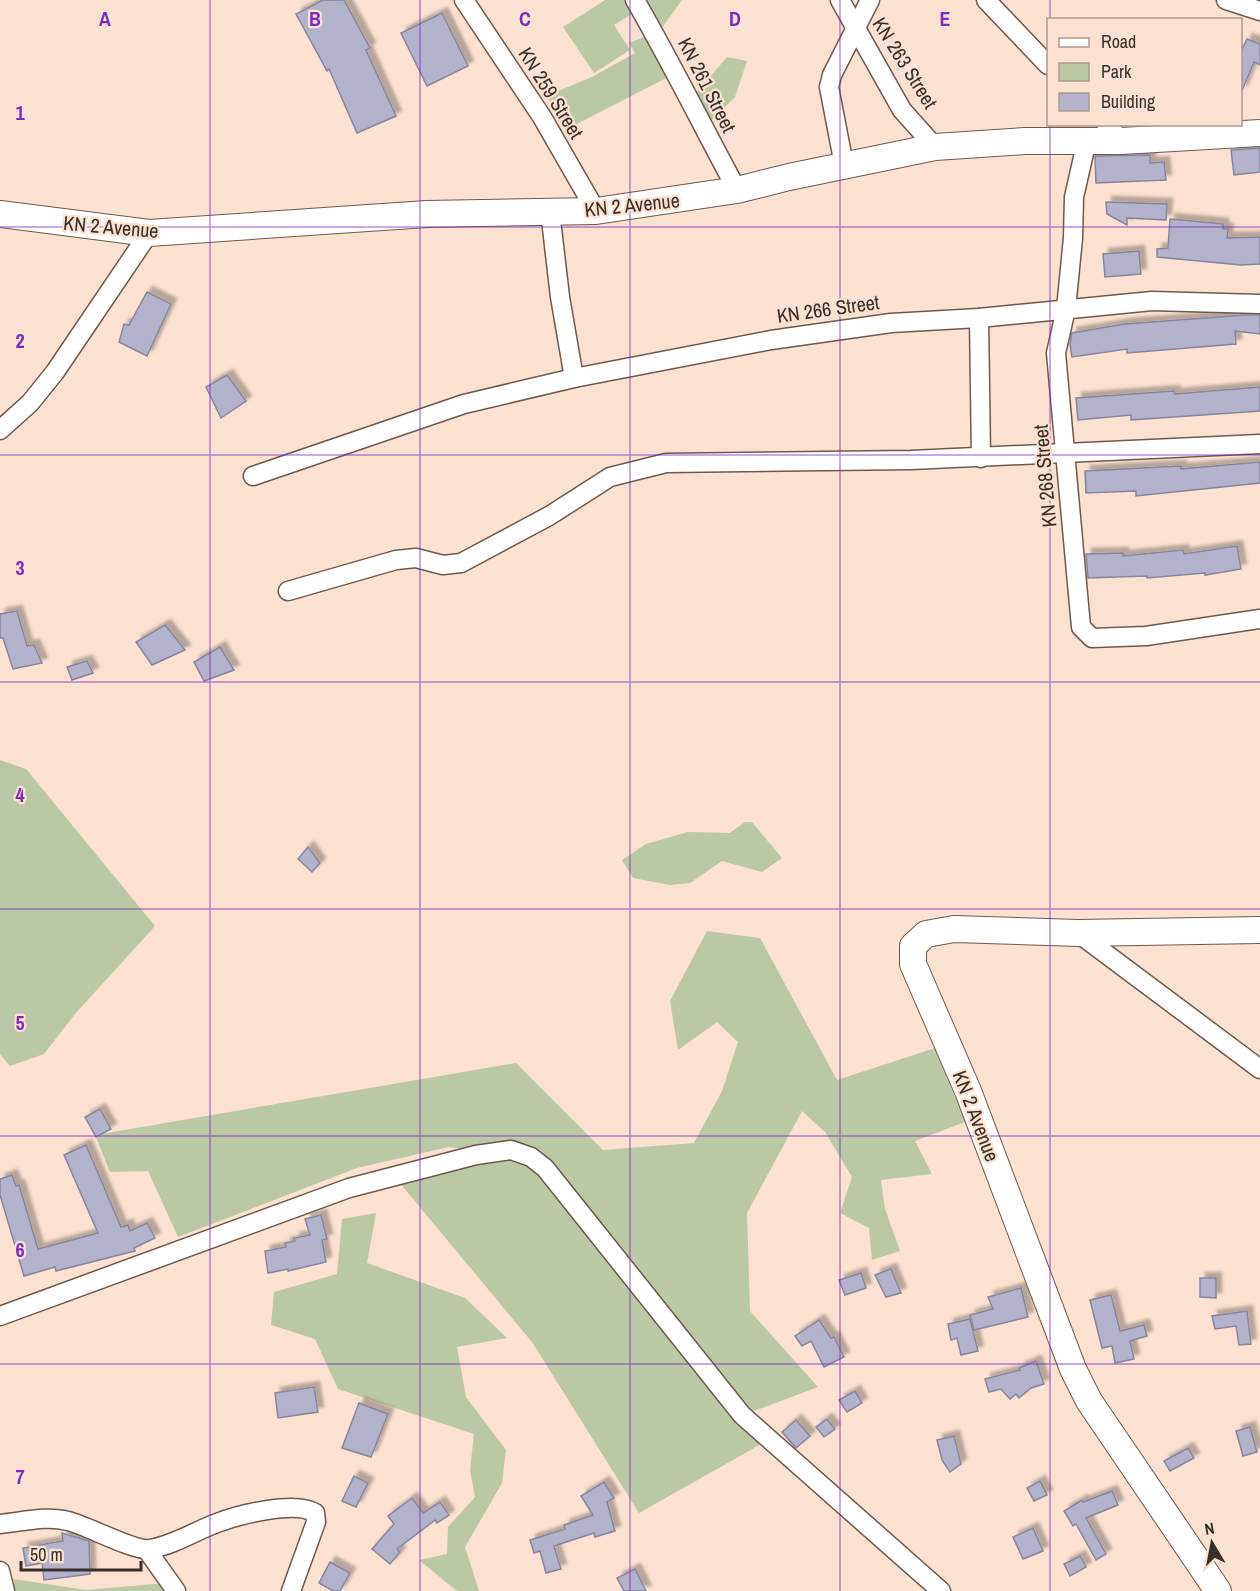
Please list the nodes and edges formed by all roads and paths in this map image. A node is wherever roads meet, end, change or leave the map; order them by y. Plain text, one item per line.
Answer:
1 (464, 0) edge
2 (635, 0) edge
3 (840, 0) edge
4 (870, 0) edge
5 (986, 0) edge
6 (1226, 0) edge
7 (1260, 11) edge
8 (856, 27) junction
9 (1047, 64) edge
10 (1260, 133) edge
11 (1105, 135) edge
12 (935, 147) junction
13 (844, 165) junction
14 (737, 190) junction
15 (550, 211) junction
16 (596, 211) junction
17 (0, 214) edge
18 (148, 233) junction
19 (1260, 304) edge
20 (1066, 309) junction
21 (979, 318) junction
22 (574, 378) junction
23 (0, 430) edge
24 (1260, 444) edge
25 (1067, 454) junction
26 (981, 458) junction
27 (253, 476) dead end
28 (288, 591) dead end
29 (1260, 619) edge
30 (1260, 930) edge
31 (1078, 933) junction
32 (1260, 1069) edge
33 (0, 1316) edge
34 (0, 1524) edge
35 (147, 1550) junction
36 (0, 1571) edge
37 (5, 1591) edge
38 (176, 1591) edge
39 (291, 1591) edge
40 (942, 1591) edge
41 (1218, 1591) edge

1 - 16 street, KN 259 Street
2 - 14 street, KN 261 Street
3 - 8 street, KN 263 Street
4 - 8 street
5 - 9 street
6 - 7 street
8 - 12 street, KN 263 Street
8 - 13 street
10 - 11 main road, KN 2 Avenue
11 - 12 main road, KN 2 Avenue
11 - 20 street, KN 268 Street
12 - 13 main road, KN 2 Avenue
13 - 14 main road, KN 2 Avenue
14 - 16 main road, KN 2 Avenue
15 - 16 main road, KN 2 Avenue
15 - 18 main road, KN 2 Avenue
15 - 22 street
17 - 18 main road, KN 2 Avenue
18 - 23 street
19 - 20 street, KN 266 Street
20 - 21 street, KN 266 Street
20 - 25 street, KN 268 Street
21 - 22 street, KN 266 Street
21 - 26 street
22 - 27 street, KN 266 Street
24 - 25 street
25 - 26 street
25 - 29 street, KN 268 Street
26 - 28 street
30 - 31 main road, KN 2 Avenue
31 - 32 street
31 - 41 main road, KN 2 Avenue
33 - 40 street
34 - 35 street
35 - 38 street
35 - 39 street
36 - 37 street

